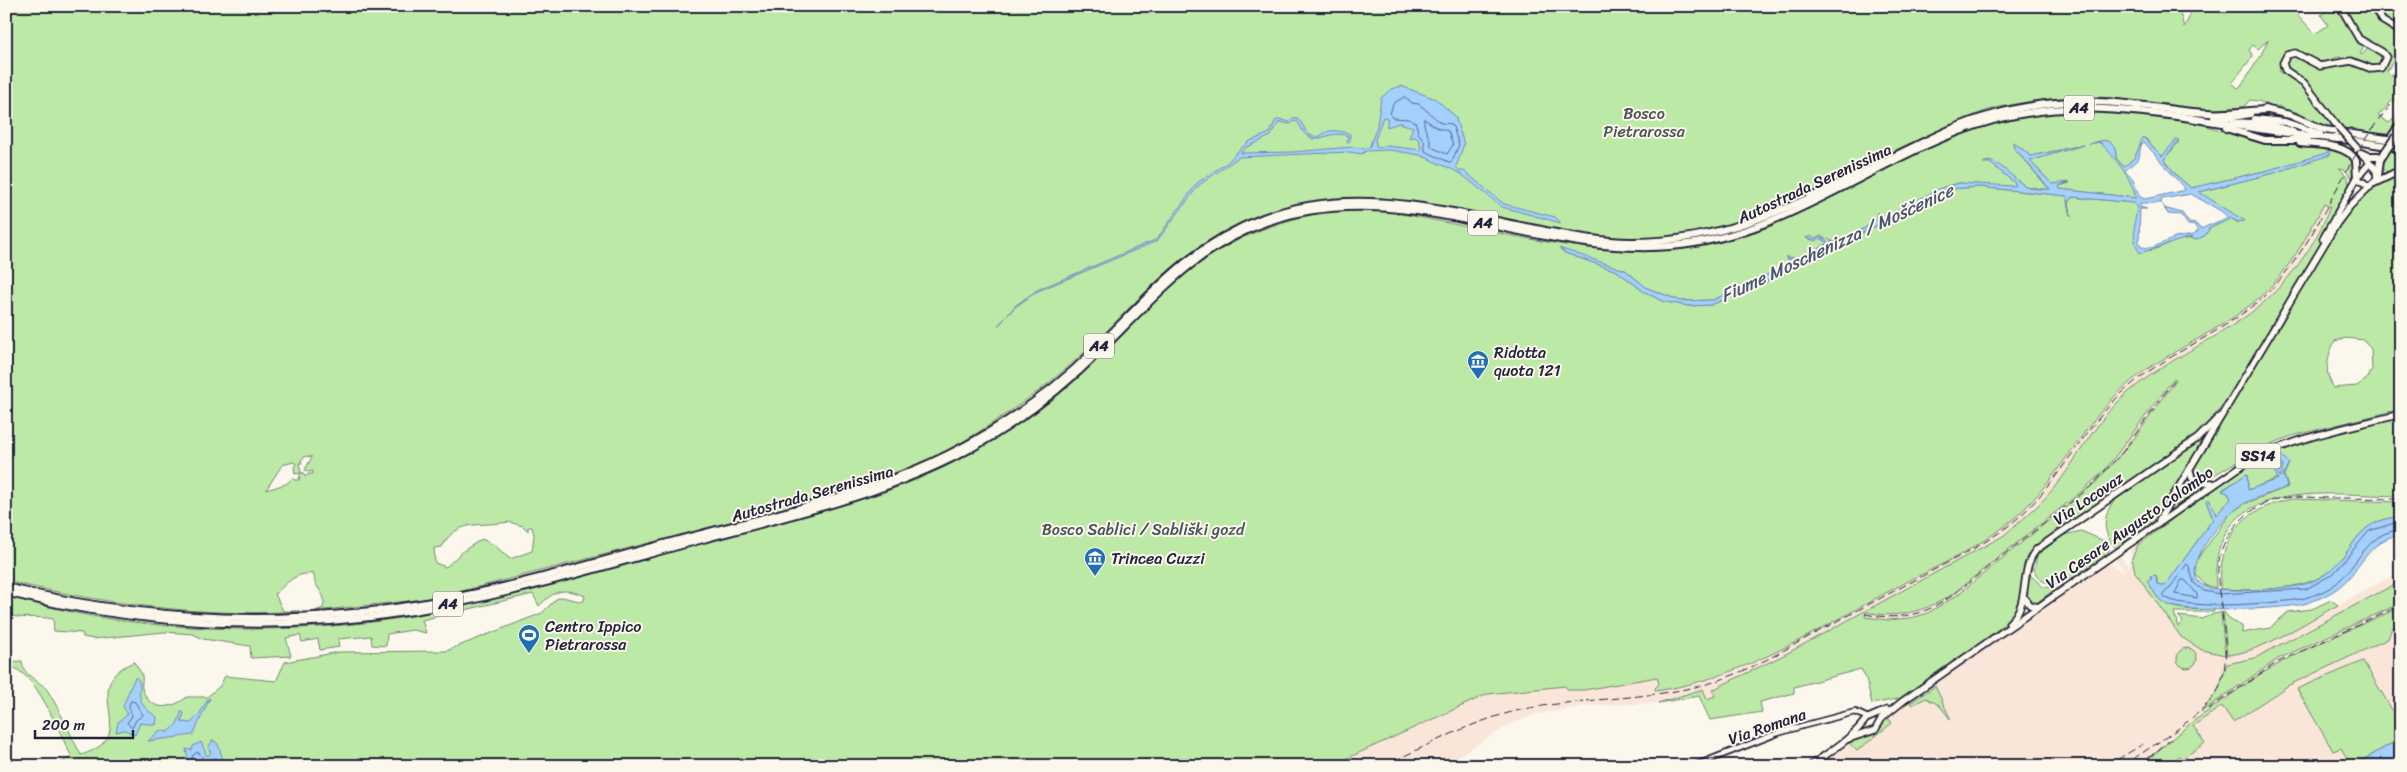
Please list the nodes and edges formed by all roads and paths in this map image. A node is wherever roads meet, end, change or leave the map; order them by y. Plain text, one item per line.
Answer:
1 (2340, 6) edge
2 (2372, 6) edge
3 (2401, 32) edge
4 (2208, 122) junction
5 (2401, 124) edge
6 (2401, 129) edge
7 (2274, 138) junction
8 (2338, 139) junction
9 (2398, 139) edge
10 (2286, 140) junction
11 (2401, 148) edge
12 (2359, 150) junction
13 (2382, 153) junction
14 (2370, 163) junction
15 (2401, 170) edge
16 (2361, 172) junction
17 (2378, 176) junction
18 (2356, 178) junction
19 (2372, 185) junction
20 (2308, 270) junction
21 (2231, 400) junction
22 (2401, 414) edge
23 (2190, 470) junction
24 (2217, 482) junction
25 (2158, 522) junction
26 (6, 586) edge
27 (6, 592) edge
28 (2024, 596) junction
29 (2038, 607) junction
30 (1992, 639) junction
31 (1894, 708) junction
32 (1849, 714) junction
33 (1870, 718) junction
34 (1863, 724) junction
35 (1878, 725) junction
36 (1868, 732) junction
37 (1848, 739) junction
38 (1694, 766) edge
39 (1810, 766) edge

1 - 12 main road, bridge
2 - 3 main road
4 - 7 highway, A4
4 - 8 highway, A4
4 - 8 highway, A4
4 - 10 highway, A4
4 - 27 highway, Autostrada Serenissima / A4
5 - 9 highway
6 - 9 highway
7 - 8 highway, A4
7 - 10 highway
8 - 10 highway, A4
8 - 11 highway, A4
9 - 13 highway, bridge
9 - 26 highway, Autostrada Serenissima / A4
10 - 18 highway
12 - 13 highway
12 - 14 main road
12 - 16 main road
13 - 14 highway
13 - 17 highway
14 - 16 main road, Via Locovaz
14 - 17 main road
15 - 19 highway
16 - 18 main road, Via Locovaz
17 - 19 main road, Via Locovaz
18 - 19 main road
18 - 20 main road, Via Locovaz
19 - 20 main road, Via Locovaz
20 - 21 main road, Via Locovaz
21 - 23 main road, Via Locovaz
21 - 28 main road, Via Locovaz
22 - 24 main road, Via Cesare Augusto Colombo / SS14
23 - 24 main road
23 - 25 main road, Via Locovaz
24 - 25 main road, Via Cesare Augusto Colombo / SS14
25 - 29 main road, Via Cesare Augusto Colombo / SS14
28 - 29 main road
28 - 30 main road, Via Locovaz
29 - 30 main road, Via Cesare Augusto Colombo
30 - 31 main road, Via Cesare Augusto Colombo
31 - 33 main road, Via Cesare Augusto Colombo
31 - 35 main road, Via Cesare Augusto Colombo
32 - 33 street, Via Romana
32 - 34 street
32 - 38 street, Via Romana
33 - 34 main road, Via Cesare Augusto Colombo
33 - 35 main road
34 - 36 main road
34 - 37 main road, Via Cesare Augusto Colombo
35 - 36 main road, Via Cesare Augusto Colombo
36 - 37 main road, Via Cesare Augusto Colombo
37 - 39 main road, Via Cesare Augusto Colombo

